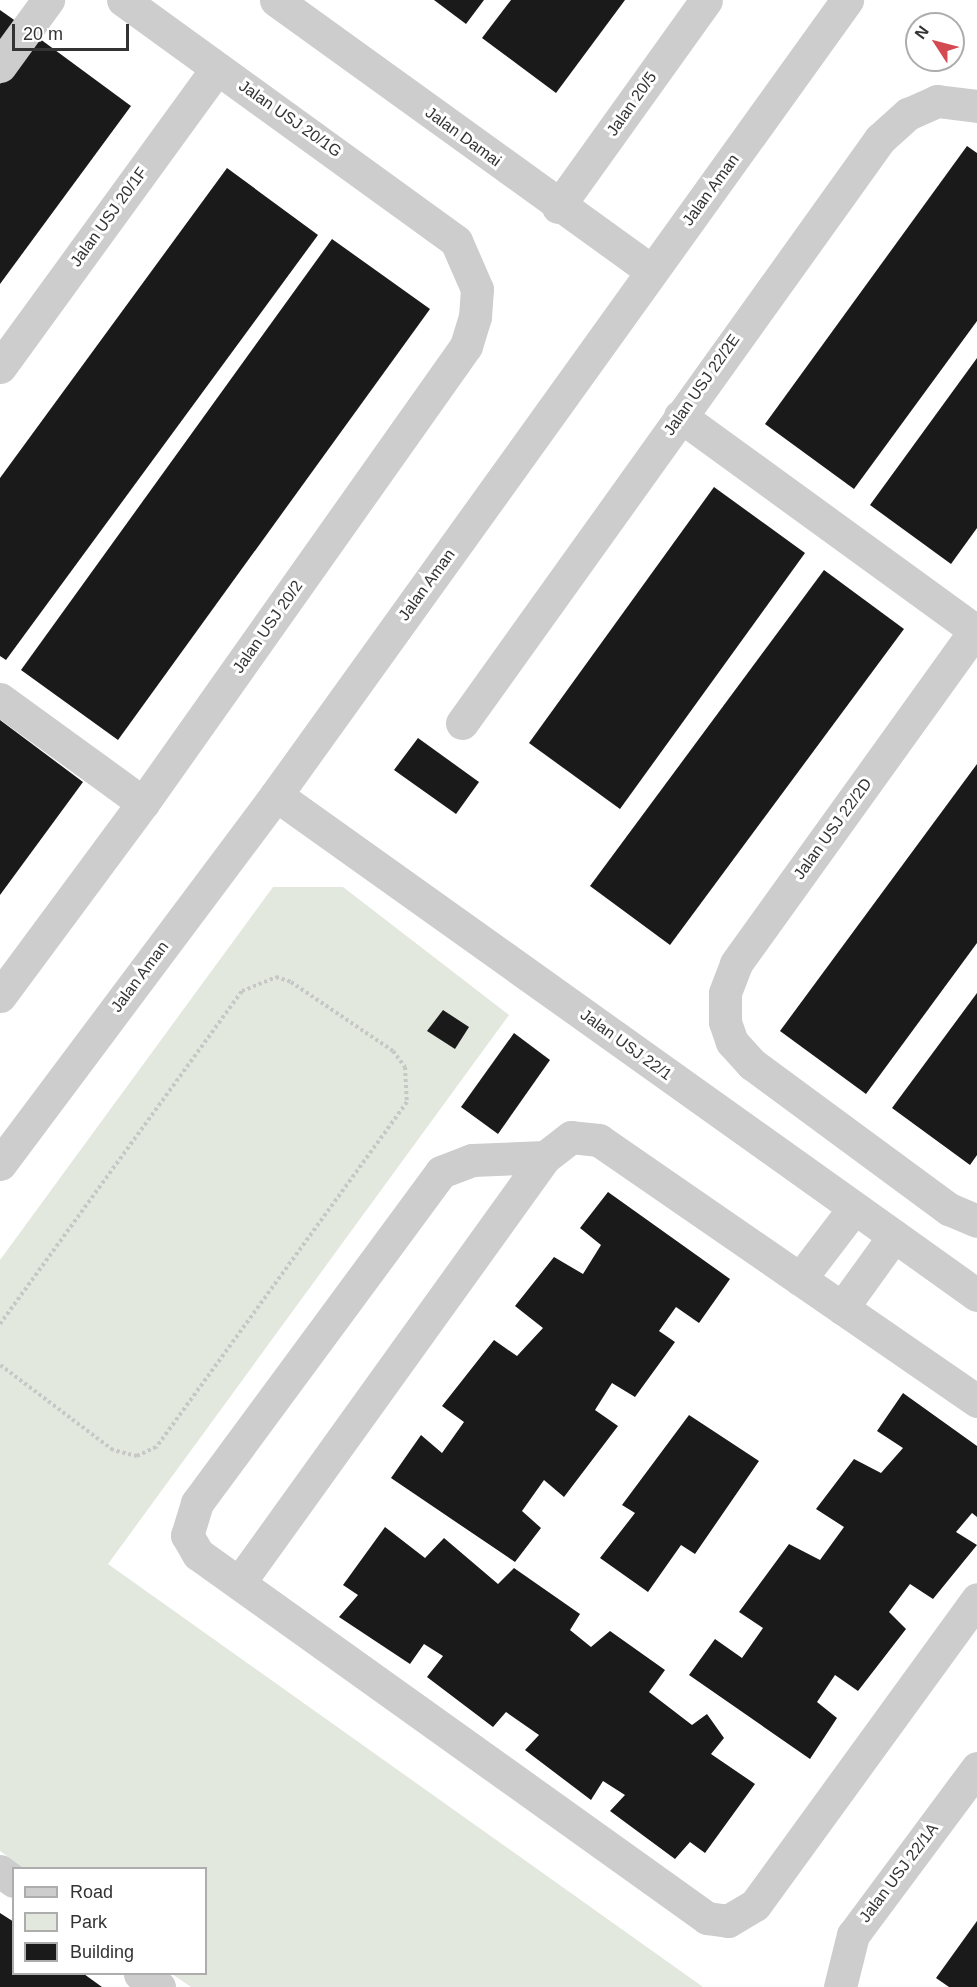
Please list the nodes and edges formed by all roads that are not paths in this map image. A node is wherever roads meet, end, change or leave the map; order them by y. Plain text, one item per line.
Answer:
1 (48, 0) edge
2 (123, 0) edge
3 (276, 0) edge
4 (706, 0) edge
5 (847, 0) edge
6 (0, 66) edge
7 (217, 68) junction
8 (977, 106) edge
9 (558, 207) junction
10 (456, 241) joint
11 (652, 271) junction
12 (0, 367) edge
13 (680, 416) junction
14 (976, 630) edge
15 (0, 699) edge
16 (462, 723) dead end
17 (276, 795) junction
18 (143, 803) junction
19 (0, 996) edge
20 (545, 1157) junction
21 (0, 1164) edge
22 (854, 1208) junction
23 (977, 1221) edge
24 (894, 1236) junction
25 (800, 1279) junction
26 (977, 1295) edge
27 (842, 1308) junction
28 (977, 1401) edge
29 (239, 1583) junction
30 (977, 1599) edge
31 (977, 1768) edge
32 (142, 1975) edge
33 (159, 1987) edge
34 (840, 1987) edge

1 - 6 street
2 - 7 street, Jalan USJ 20/1G
3 - 9 street, Jalan Damai
4 - 9 street, Jalan 20/5
5 - 11 street, Jalan Aman
7 - 10 street, Jalan USJ 20/1G
7 - 12 street, Jalan USJ 20/1F
8 - 13 street, Jalan USJ 22/2E
9 - 11 street, Jalan Damai
10 - 18 street, Jalan USJ 20/2
11 - 17 street, Jalan Aman
13 - 14 street
13 - 16 street, Jalan USJ 22/2E
14 - 23 street, Jalan USJ 22/2D
15 - 18 street
17 - 21 street, Jalan Aman
17 - 22 street, Jalan USJ 22/1
18 - 19 street, Jalan USJ 20/2
20 - 25 street
20 - 29 street
20 - 29 street
22 - 24 street, Jalan USJ 22/1
22 - 25 street
24 - 26 street, Jalan USJ 22/1
24 - 27 street
25 - 27 street
27 - 28 street
29 - 30 street
31 - 34 street, Jalan USJ 22/1A
32 - 33 street

